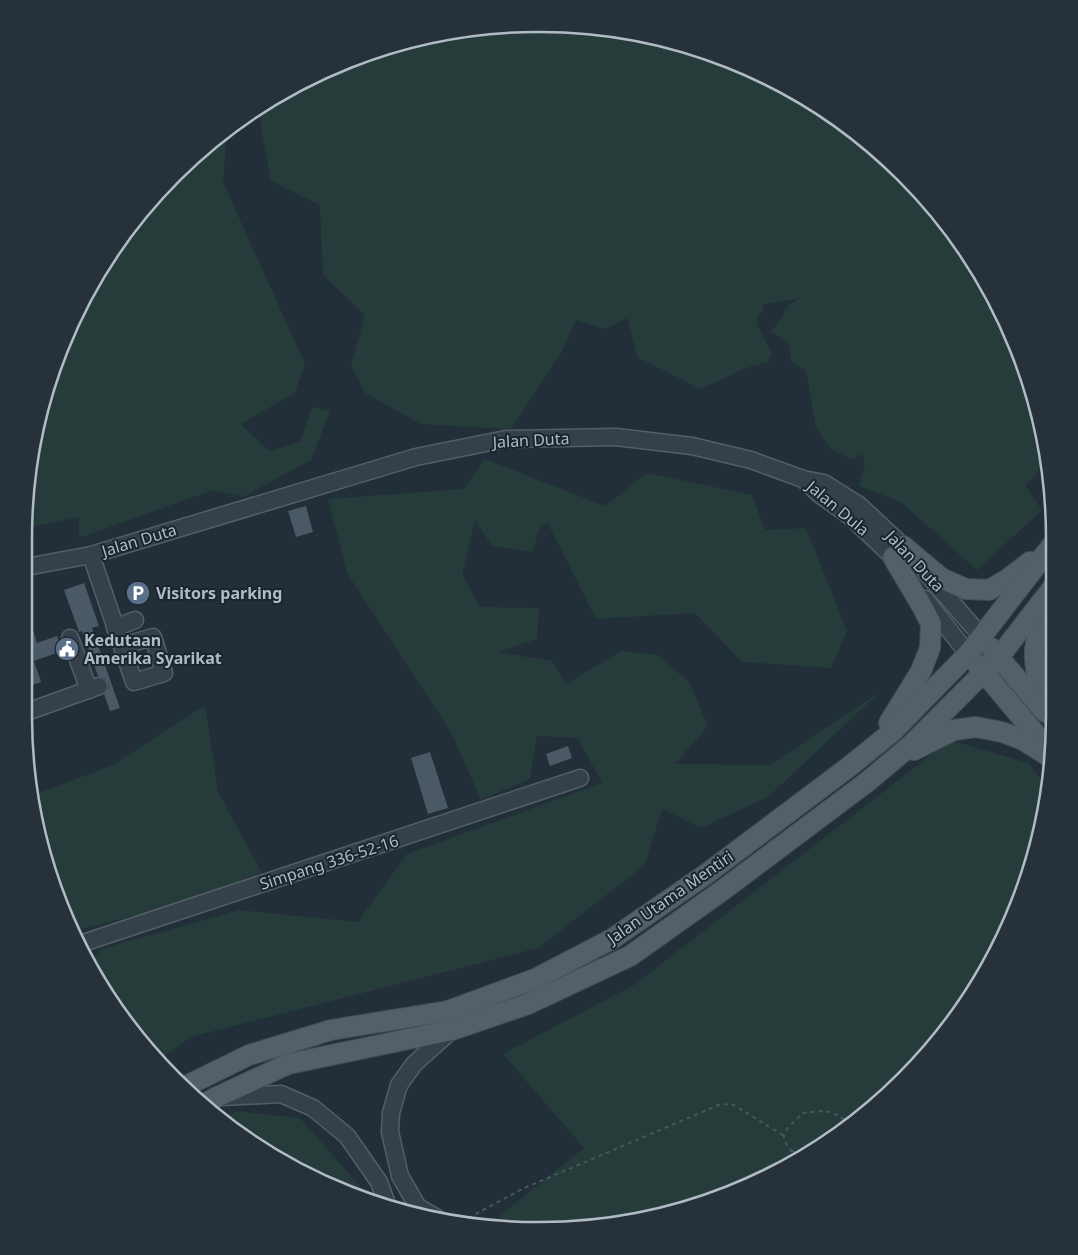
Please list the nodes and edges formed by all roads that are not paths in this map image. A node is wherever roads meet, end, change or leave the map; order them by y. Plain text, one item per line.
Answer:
1 (803, 478) joint
2 (1046, 549) edge
3 (898, 552) junction
4 (1046, 553) edge
5 (91, 555) junction
6 (32, 567) edge
7 (1046, 596) edge
8 (1046, 618) edge
9 (135, 620) dead end
10 (115, 628) junction
11 (982, 637) junction
12 (70, 638) dead end
13 (122, 646) dead end
14 (968, 654) junction
15 (999, 657) junction
16 (984, 673) junction
17 (1046, 701) edge
18 (32, 711) edge
19 (1046, 712) edge
20 (1044, 744) edge
21 (875, 746) junction
22 (1044, 753) edge
23 (892, 761) junction
24 (580, 778) dead end
25 (86, 942) edge
26 (452, 1030) junction
27 (191, 1084) edge
28 (211, 1100) edge
29 (385, 1199) edge
30 (420, 1208) edge

1 - 3 street, Jalan Dula
1 - 5 street, Jalan Duta
2 - 3 main road
3 - 11 street, Jalan Duta
3 - 14 street, Jalan Dula
3 - 21 main road
4 - 11 main road, Jalan Utama Mentiri
5 - 6 street, Jalan Duta
5 - 10 street
7 - 15 main road, Jalan Utama Mentiri
8 - 17 main road
9 - 10 street
10 - 13 street
11 - 14 main road, Jalan Utama Mentiri
11 - 15 main road
12 - 18 street
14 - 16 main road
14 - 21 main road, Jalan Utama Mentiri
15 - 16 main road, Jalan Utama Mentiri
15 - 19 main road
16 - 20 main road
16 - 23 main road, Jalan Utama Mentiri
21 - 27 main road, Jalan Utama Mentiri
22 - 23 main road
23 - 26 main road, Jalan Utama Mentiri
24 - 25 street, Simpang 336-52-16
26 - 28 main road, Jalan Utama Mentiri
26 - 30 street
28 - 29 street

